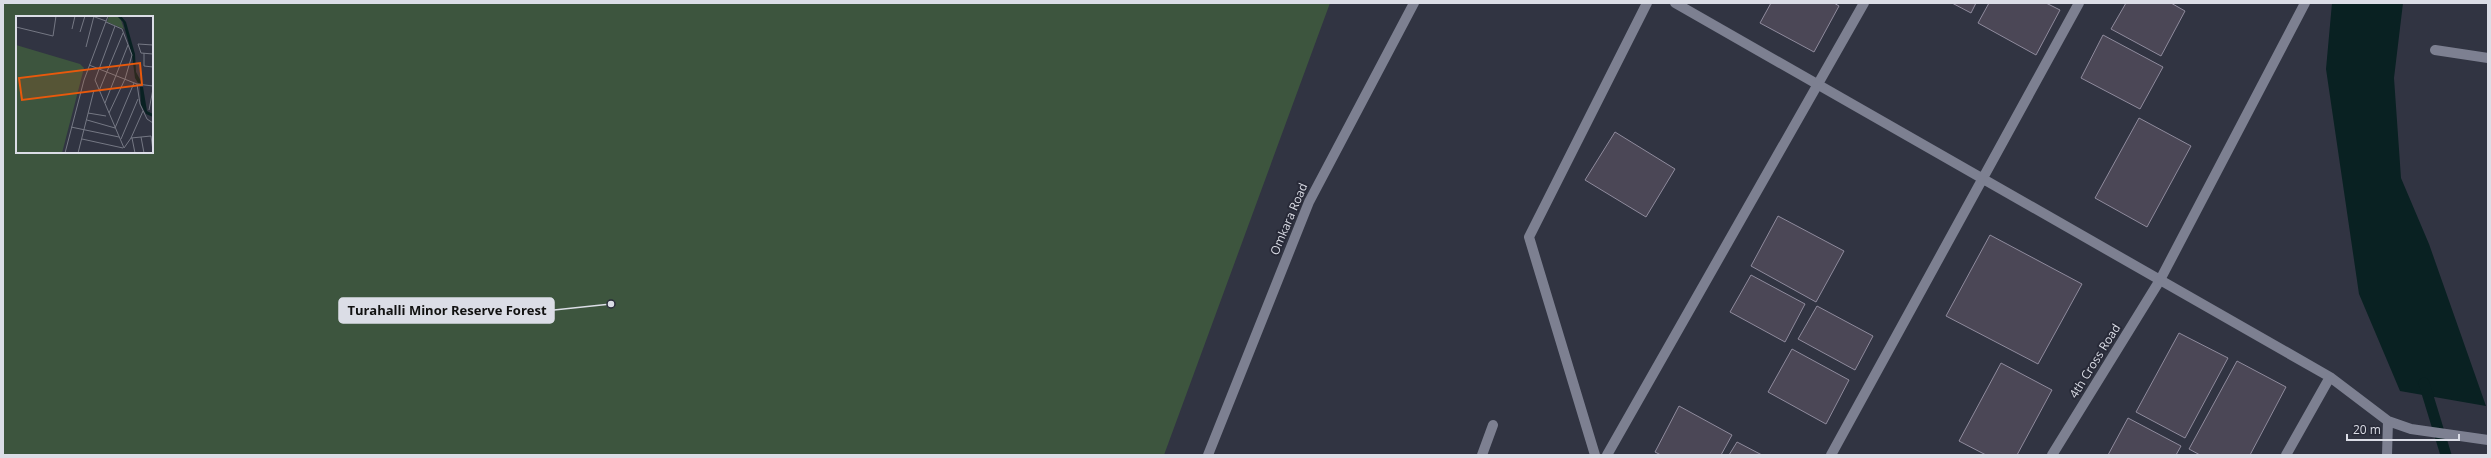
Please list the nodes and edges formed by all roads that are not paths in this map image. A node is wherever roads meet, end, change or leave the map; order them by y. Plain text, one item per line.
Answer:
1 (1414, 3) edge
2 (1647, 3) edge
3 (1675, 3) edge
4 (1864, 3) edge
5 (2079, 3) edge
6 (2305, 3) edge
7 (2435, 50) dead end
8 (2488, 58) edge
9 (1818, 85) junction
10 (1983, 179) junction
11 (2160, 280) junction
12 (2330, 377) junction
13 (2388, 421) junction
14 (1493, 425) dead end
15 (2488, 440) edge
16 (1208, 455) edge
17 (1482, 455) edge
18 (1595, 455) edge
19 (1608, 455) edge
20 (1831, 455) edge
21 (2052, 455) edge
22 (2286, 455) edge
23 (2387, 455) edge

1 - 16 street, Omkara Road
2 - 18 street
3 - 9 street
4 - 9 street
5 - 10 street
6 - 11 street, 4th Cross Road
7 - 8 street
9 - 10 street
9 - 19 street
10 - 11 street
10 - 20 street
11 - 12 street
11 - 21 street, 4th Cross Road
12 - 13 street
12 - 22 street
13 - 15 street
13 - 23 street
14 - 17 street

